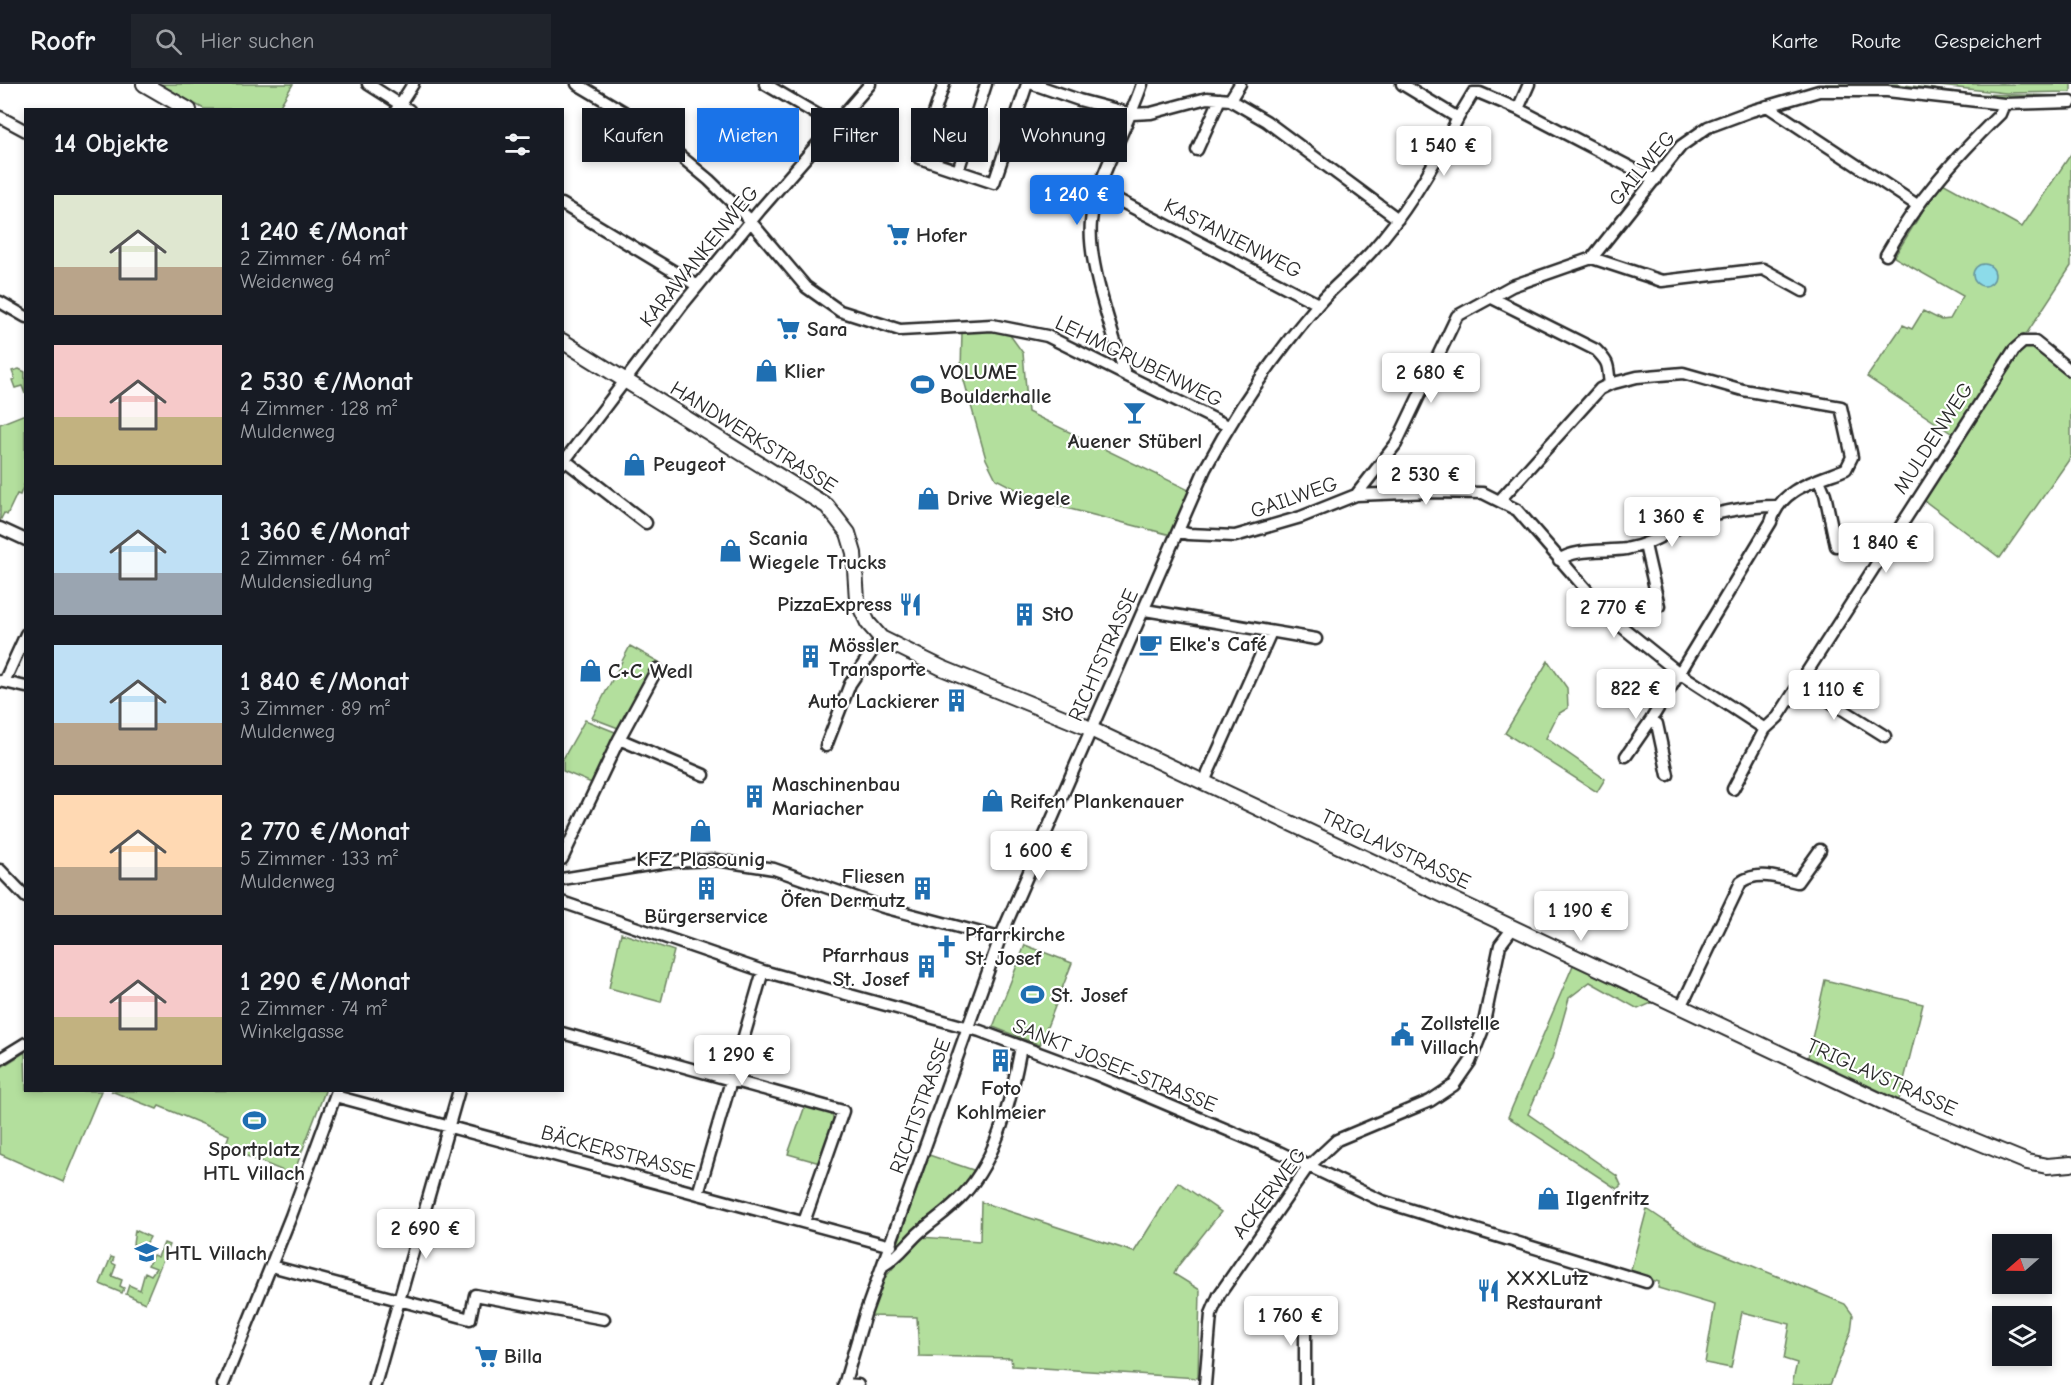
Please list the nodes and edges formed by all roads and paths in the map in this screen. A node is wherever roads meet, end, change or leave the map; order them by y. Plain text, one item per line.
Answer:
1 (144, 84) edge
2 (368, 84) edge
3 (413, 84) edge
4 (578, 84) edge
5 (765, 84) edge
6 (870, 84) edge
7 (944, 84) edge
8 (986, 84) edge
9 (1027, 84) edge
10 (1033, 84) edge
11 (1142, 84) edge
12 (1240, 84) edge
13 (1402, 84) edge
14 (1529, 84) edge
15 (1818, 87) edge
16 (1225, 100) junction
17 (2071, 102) edge
18 (2004, 104) junction
19 (1767, 106) junction
20 (186, 108) edge
21 (402, 108) edge
22 (850, 108) edge
23 (1518, 109) junction
24 (811, 111) edge
25 (1132, 114) junction
26 (0, 117) edge
27 (1458, 118) junction
28 (24, 130) edge
29 (1197, 150) dead end
30 (811, 152) edge
31 (958, 171) junction
32 (1655, 180) junction
33 (1099, 190) junction
34 (564, 205) edge
35 (1917, 205) junction
36 (1398, 219) junction
37 (751, 221) junction
38 (1886, 255) dead end
39 (1592, 258) junction
40 (698, 286) junction
41 (1803, 291) dead end
42 (1490, 297) junction
43 (1318, 304) junction
44 (1, 306) edge
45 (24, 316) edge
46 (564, 342) edge
47 (2071, 371) edge
48 (1125, 374) junction
49 (625, 380) junction
50 (1610, 384) junction
51 (1228, 426) junction
52 (564, 461) edge
53 (1819, 480) junction
54 (1356, 495) junction
55 (1500, 500) junction
56 (1775, 506) junction
57 (646, 523) dead end
58 (0, 528) edge
59 (1178, 531) junction
60 (24, 539) edge
61 (1645, 545) junction
62 (1836, 546) dead end
63 (1559, 560) junction
64 (1659, 606) dead end
65 (1145, 610) junction
66 (1271, 632) junction
67 (24, 638) edge
68 (881, 638) junction
69 (1316, 639) dead end
70 (657, 669) dead end
71 (1678, 673) junction
72 (2, 681) edge
73 (1798, 682) junction
74 (24, 686) edge
75 (1651, 720) junction
76 (1765, 729) junction
77 (1092, 730) junction
78 (1885, 735) dead end
79 (619, 739) junction
80 (826, 746) dead end
81 (1626, 756) dead end
82 (704, 775) dead end
83 (1668, 775) dead end
84 (1203, 782) junction
85 (1733, 789) dead end
86 (1820, 850) dead end
87 (564, 855) edge
88 (0, 870) edge
89 (564, 879) edge
90 (24, 895) edge
91 (564, 904) edge
92 (1513, 928) junction
93 (1000, 938) junction
94 (763, 970) junction
95 (1681, 1007) junction
96 (969, 1028) junction
97 (564, 1034) edge
98 (24, 1044) edge
99 (1021, 1047) junction
100 (0, 1059) edge
101 (729, 1080) junction
102 (458, 1092) edge
103 (336, 1093) edge
104 (448, 1127) junction
105 (2071, 1164) edge
106 (1307, 1168) junction
107 (698, 1194) junction
108 (804, 1222) junction
109 (891, 1246) junction
110 (884, 1265) junction
111 (271, 1266) junction
112 (1646, 1282) dead end
113 (400, 1301) junction
114 (1305, 1308) dead end
115 (604, 1319) dead end
116 (844, 1384) edge
117 (223, 1385) edge
118 (375, 1385) edge
119 (858, 1385) edge
120 (1204, 1385) edge
121 (1305, 1385) edge

1 - 20 street
2 - 21 street
3 - 21 street
4 - 37 street, LEHMGRUBENWEG
5 - 24 street
6 - 22 street, KARAWANKENWEG
7 - 31 street
8 - 31 street
9 - 31 street
10 - 25 street
11 - 25 street
12 - 16 street
13 - 27 street
14 - 23 street
15 - 18 street, GAILWEG
15 - 19 street, GAILWEG
16 - 25 street
16 - 29 street
16 - 36 street
17 - 18 street, GAILWEG
18 - 35 street
19 - 32 street, GAILWEG
19 - 35 street
23 - 27 street, RICHTSTRASSE
23 - 32 street
25 - 33 street
26 - 28 street
27 - 36 street, RICHTSTRASSE
30 - 37 street, KARAWANKENWEG
32 - 39 street, GAILWEG
33 - 43 street, KASTANIENWEG
33 - 48 street
34 - 40 street
35 - 38 street
36 - 43 street, RICHTSTRASSE
37 - 40 street, KARAWANKENWEG
37 - 48 street, LEHMGRUBENWEG
39 - 41 street
39 - 42 street, GAILWEG
40 - 49 street, KARAWANKENWEG
42 - 50 street
42 - 54 street, GAILWEG
43 - 51 street, RICHTSTRASSE
44 - 45 street
46 - 49 street, HANDWERKSTRASSE
47 - 73 street, MULDENWEG
48 - 51 street, LEHMGRUBENWEG
49 - 52 street, KARAWANKENWEG
49 - 68 street, HANDWERKSTRASSE
50 - 53 street
50 - 55 street
51 - 59 street, RICHTSTRASSE
52 - 57 street, KARAWANKENWEG
53 - 56 street
53 - 62 street
54 - 55 street
54 - 59 street, GAILWEG
55 - 63 street
56 - 61 street
56 - 71 street
58 - 60 street
59 - 65 street, RICHTSTRASSE
61 - 63 street
61 - 64 street
63 - 71 street
65 - 66 street
65 - 77 street, RICHTSTRASSE
66 - 69 street
66 - 84 street
67 - 72 street
68 - 77 street, HANDWERKSTRASSE
68 - 80 street
70 - 79 street
71 - 75 street
71 - 76 street
72 - 74 street
73 - 76 street, MULDENWEG
73 - 78 street
75 - 81 street
75 - 83 street
76 - 85 street, MULDENWEG
77 - 84 street, TRIGLAVSTRASSE
77 - 93 street, RICHTSTRASSE
79 - 82 street
79 - 87 street
84 - 92 street, TRIGLAVSTRASSE
86 - 95 street
88 - 90 street
89 - 93 street
91 - 94 street, SANKT JOSEF-STRASSE
92 - 95 street, TRIGLAVSTRASSE
92 - 106 street, ACKERWEG
93 - 96 street, RICHTSTRASSE
94 - 96 street, SANKT JOSEF-STRASSE
94 - 101 street
95 - 105 street, TRIGLAVSTRASSE
96 - 99 street, SANKT JOSEF-STRASSE
96 - 109 street, RICHTSTRASSE
97 - 101 street
98 - 100 street
99 - 106 street, SANKT JOSEF-STRASSE
99 - 110 street, RICHTSTRASSE
101 - 107 street
101 - 108 street
102 - 104 street
103 - 104 street, BÄCKERSTRASSE
103 - 111 street
104 - 107 street, BÄCKERSTRASSE
104 - 113 street
106 - 112 street, SANKT JOSEF-STRASSE
106 - 120 street, ACKERWEG
107 - 108 street, BÄCKERSTRASSE
108 - 109 street, BÄCKERSTRASSE
109 - 110 street, RICHTSTRASSE
110 - 116 street, RICHTSTRASSE
111 - 113 street
111 - 117 street
113 - 115 street
113 - 118 street
114 - 121 street
116 - 119 street

